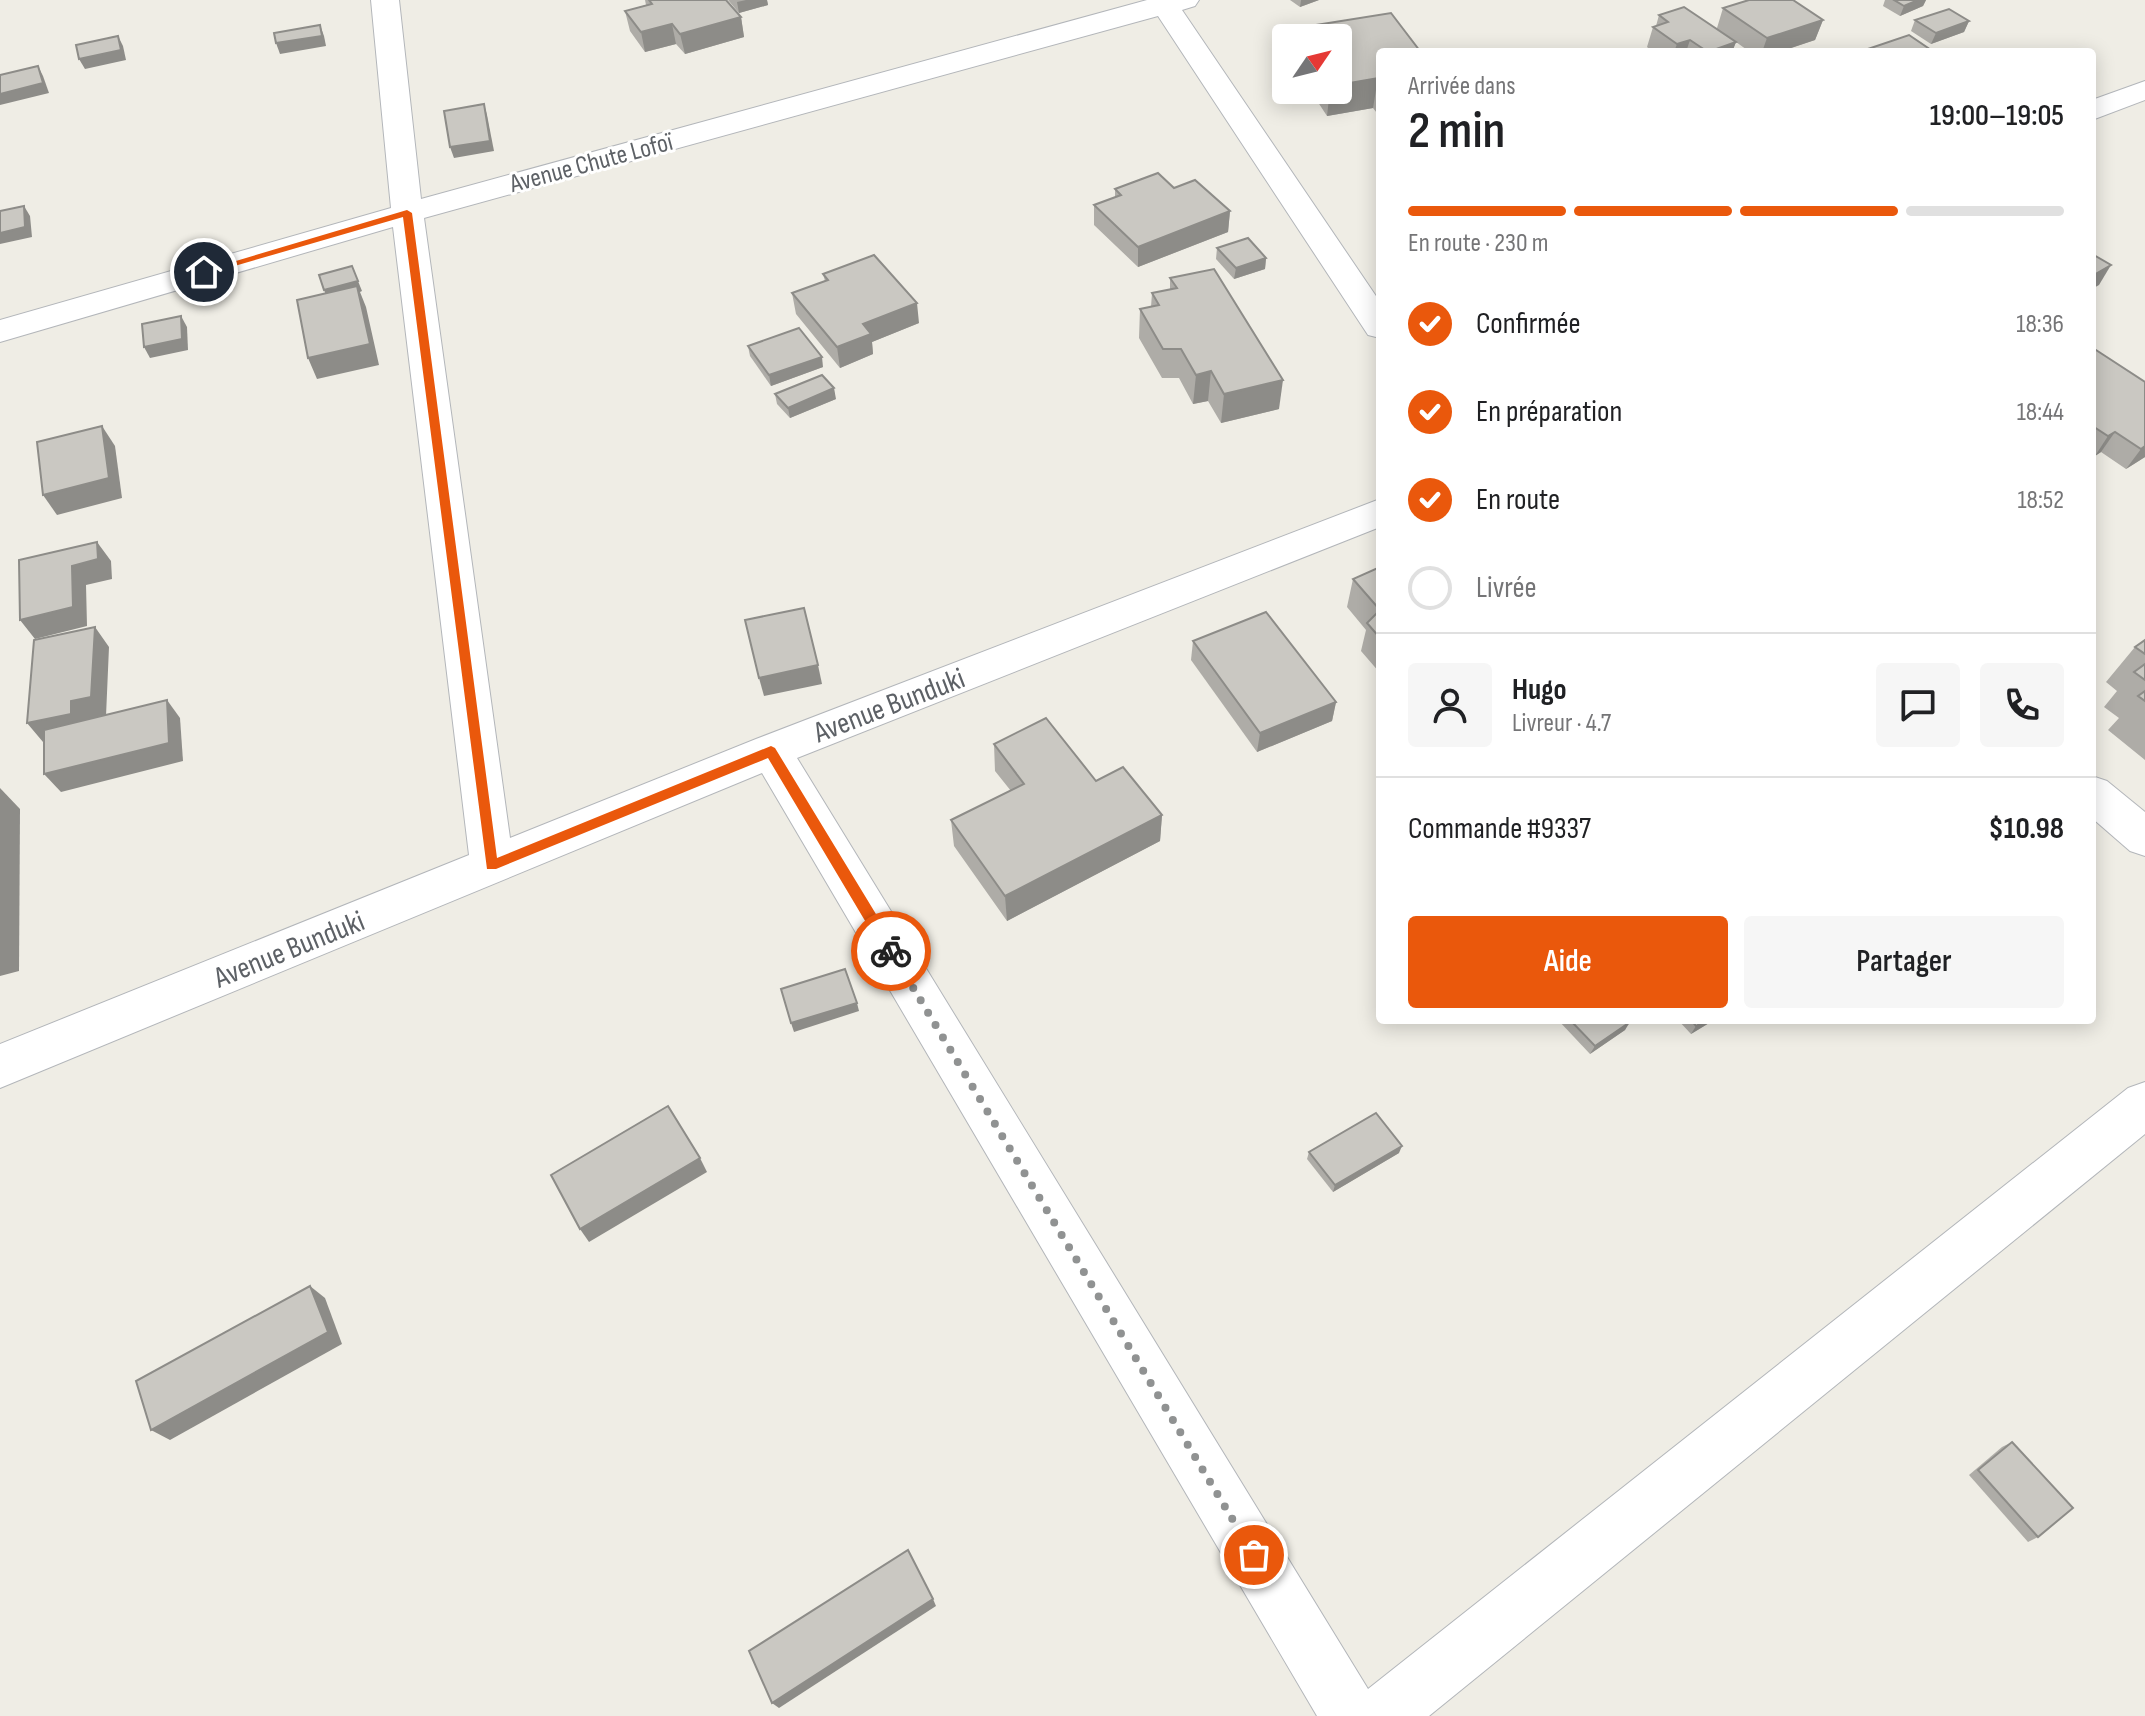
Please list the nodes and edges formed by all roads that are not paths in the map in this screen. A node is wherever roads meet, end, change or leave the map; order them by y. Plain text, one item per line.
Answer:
1 (385, 0) edge
2 (1170, 2) edge
3 (2145, 90) edge
4 (2096, 109) edge
5 (407, 213) junction
6 (1376, 321) edge
7 (0, 331) edge
8 (1376, 514) edge
9 (771, 751) junction
10 (2096, 796) edge
11 (2145, 838) edge
12 (492, 866) junction
13 (0, 1066) edge
14 (2145, 1104) edge
15 (1351, 1716) edge
16 (1382, 1716) edge

1 - 5 street
2 - 5 street, Avenue Chute Lofoï
2 - 6 street
3 - 4 street
5 - 7 street, Avenue Chute Lofoï
5 - 12 street
8 - 9 street, Avenue Bunduki
9 - 12 street, Avenue Bunduki
9 - 15 street
10 - 11 street
12 - 13 street, Avenue Bunduki
14 - 16 street

